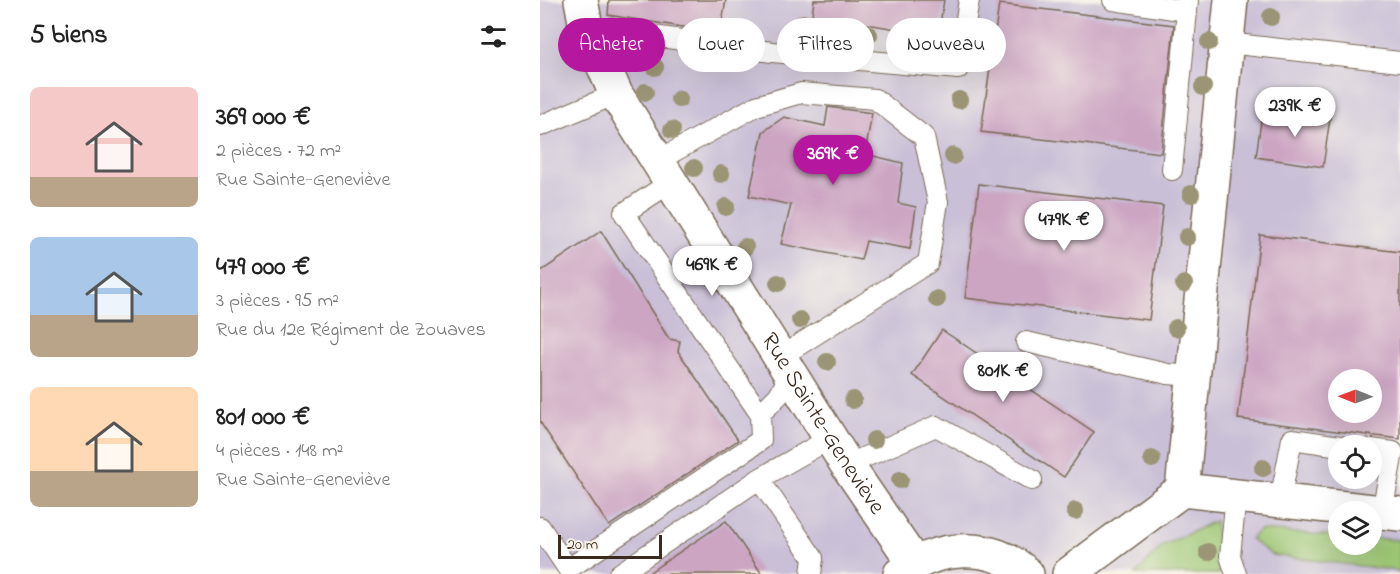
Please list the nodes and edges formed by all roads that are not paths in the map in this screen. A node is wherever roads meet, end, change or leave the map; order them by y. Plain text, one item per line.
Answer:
1 (969, 0) edge
2 (1113, 0) edge
3 (1231, 0) edge
4 (1187, 6) edge
5 (583, 13) edge
6 (1227, 43) junction
7 (1400, 62) edge
8 (616, 94) junction
9 (540, 126) edge
10 (1172, 170) dead end
11 (664, 172) junction
12 (1026, 342) dead end
13 (786, 366) junction
14 (1194, 376) junction
15 (760, 414) junction
16 (1328, 444) edge
17 (1382, 451) edge
18 (839, 452) junction
19 (759, 479) junction
20 (1032, 480) dead end
21 (1182, 490) junction
22 (1236, 496) junction
23 (1280, 501) junction
24 (1391, 513) edge
25 (540, 527) edge
26 (907, 569) edge
27 (619, 574) edge
28 (811, 574) edge
29 (1027, 574) edge
30 (1069, 574) edge
31 (1236, 574) edge

1 - 5 lane
2 - 4 lane
3 - 6 street
4 - 10 lane
5 - 8 street, Rue Sainte-Geneviève
6 - 7 lane
6 - 14 street
8 - 9 lane
8 - 11 street, Rue Sainte-Geneviève
11 - 13 street, Rue Sainte-Geneviève
11 - 13 lane
11 - 15 lane
12 - 14 lane
13 - 15 lane
13 - 18 street, Rue Sainte-Geneviève
14 - 21 street
15 - 25 lane
16 - 23 lane
17 - 24 lane
18 - 19 lane
18 - 20 lane
18 - 26 street, Rue Sainte-Geneviève
19 - 27 lane
19 - 28 lane
21 - 22 street
21 - 30 street
22 - 23 street
22 - 31 lane
23 - 24 street
26 - 29 street

